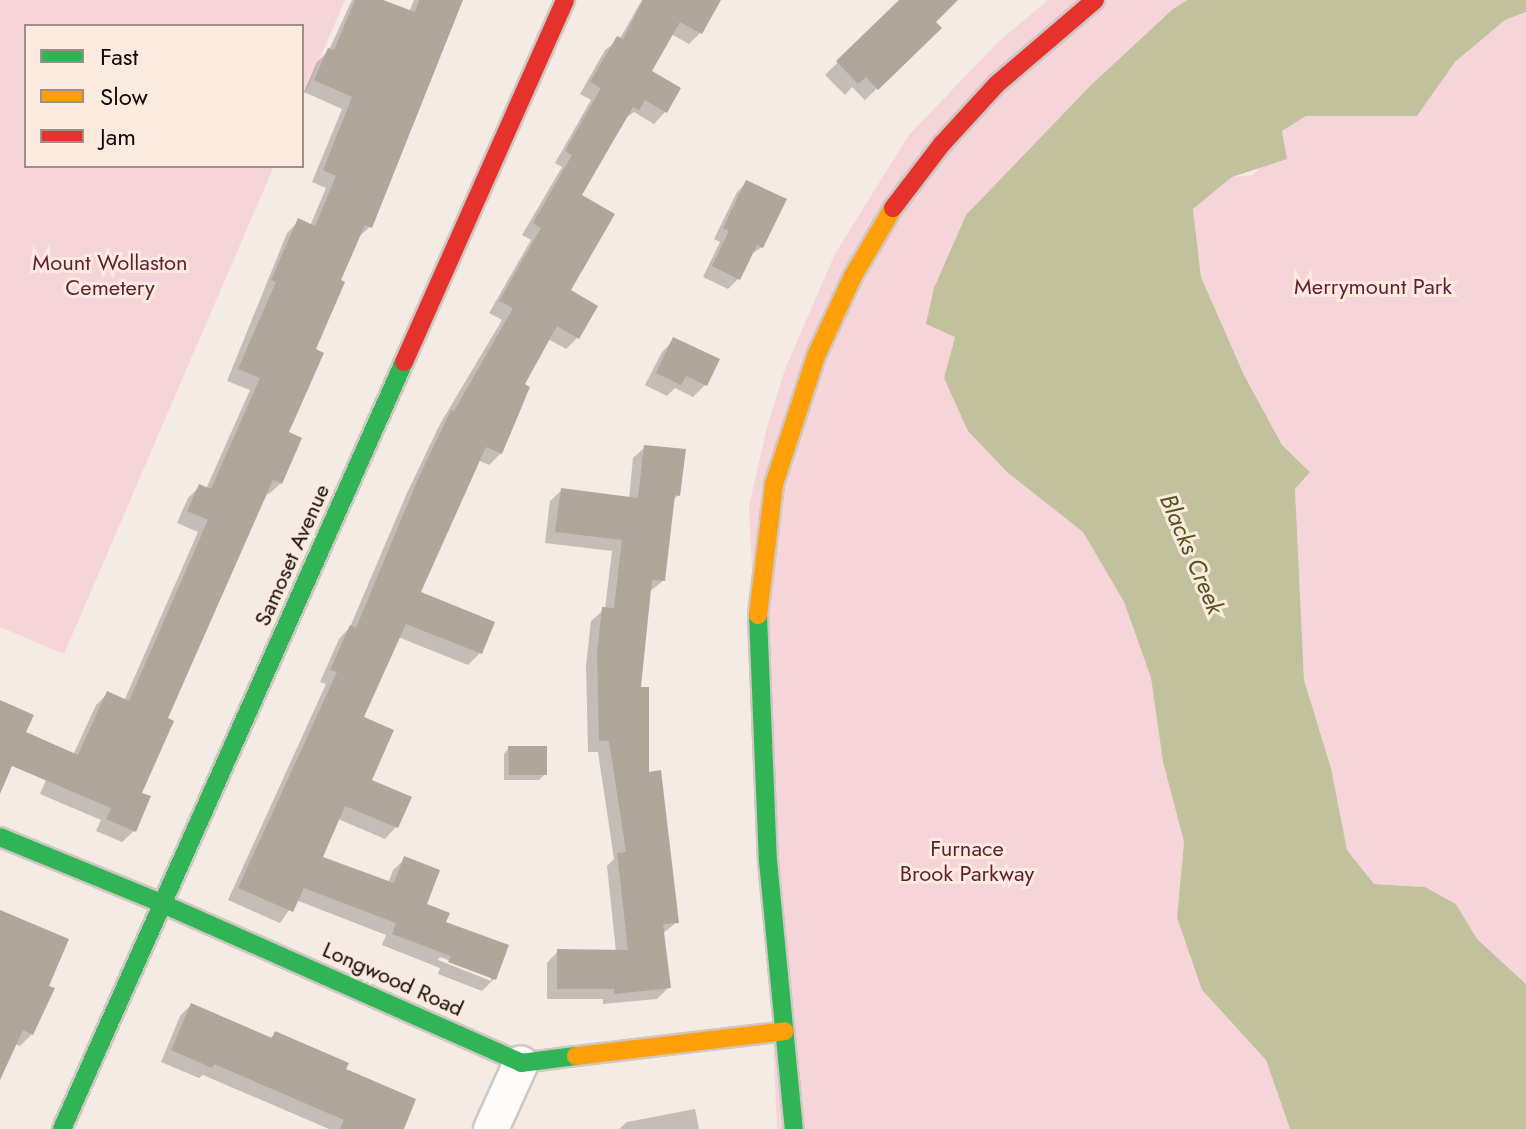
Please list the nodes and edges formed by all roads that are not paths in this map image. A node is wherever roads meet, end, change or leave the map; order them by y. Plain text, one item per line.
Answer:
1 (565, 0) edge
2 (1095, 0) edge
3 (0, 837) edge
4 (163, 904) junction
5 (785, 1031) junction
6 (521, 1063) junction
7 (62, 1129) edge
8 (491, 1129) edge
9 (794, 1129) edge

1 - 4 street, Samoset Avenue
2 - 5 street
3 - 4 street, Longwood Road
4 - 6 street, Longwood Road
4 - 7 street, Samoset Avenue
5 - 6 street
5 - 9 street
6 - 8 street

